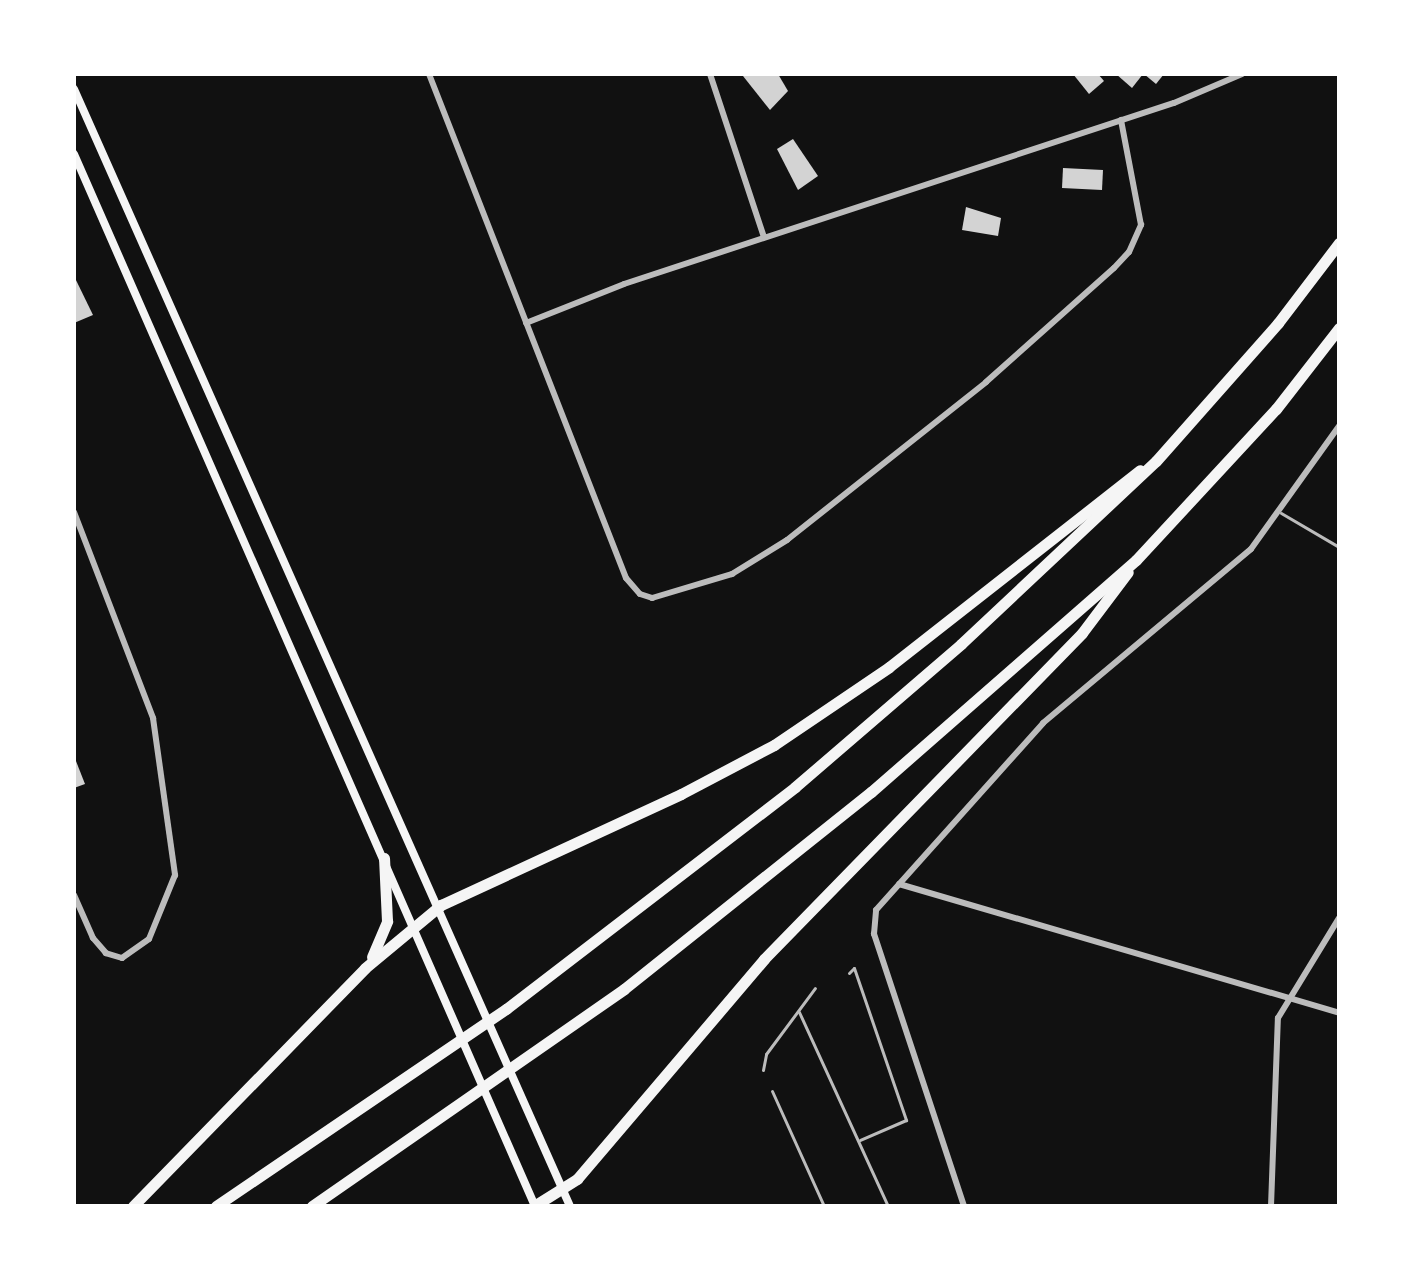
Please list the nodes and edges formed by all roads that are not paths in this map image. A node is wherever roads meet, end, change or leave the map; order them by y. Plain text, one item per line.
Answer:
1 (429, 74) edge
2 (710, 74) edge
3 (1242, 74) edge
4 (74, 89) edge
5 (1121, 120) junction
6 (74, 154) edge
7 (764, 237) junction
8 (1339, 243) edge
9 (526, 323) junction
10 (1339, 328) edge
11 (1339, 426) edge
12 (1156, 461) junction
13 (74, 512) edge
14 (1281, 513) junction
15 (1339, 547) edge
16 (1136, 560) junction
17 (384, 858) junction
18 (899, 884) junction
19 (74, 895) edge
20 (441, 905) junction
21 (1339, 918) edge
22 (414, 925) junction
23 (365, 968) junction
24 (849, 973) dead end
25 (815, 988) dead end
26 (1289, 998) junction
27 (799, 1012) junction
28 (1339, 1013) edge
29 (763, 1070) dead end
30 (772, 1091) dead end
31 (860, 1140) junction
32 (562, 1189) junction
33 (133, 1206) edge
34 (216, 1206) edge
35 (312, 1206) edge
36 (535, 1206) edge
37 (570, 1206) edge
38 (824, 1206) edge
39 (888, 1206) edge
40 (964, 1206) edge
41 (1271, 1206) edge

1 - 9 street
2 - 7 street
3 - 5 street
4 - 20 main road
5 - 7 street
5 - 9 street
6 - 17 main road
7 - 9 street
8 - 12 highway
10 - 16 highway
11 - 14 street
12 - 20 highway
12 - 34 highway
13 - 19 street
14 - 15 lane
14 - 18 street
16 - 32 highway
16 - 35 highway
17 - 22 main road
17 - 23 highway
18 - 26 street
18 - 40 street
20 - 22 highway
20 - 32 main road
21 - 26 street
22 - 23 highway
22 - 36 main road
23 - 33 highway
24 - 31 lane
25 - 27 lane
26 - 28 street
26 - 41 street
27 - 29 lane
27 - 31 lane
30 - 38 lane
31 - 39 lane
32 - 36 highway
32 - 37 main road

